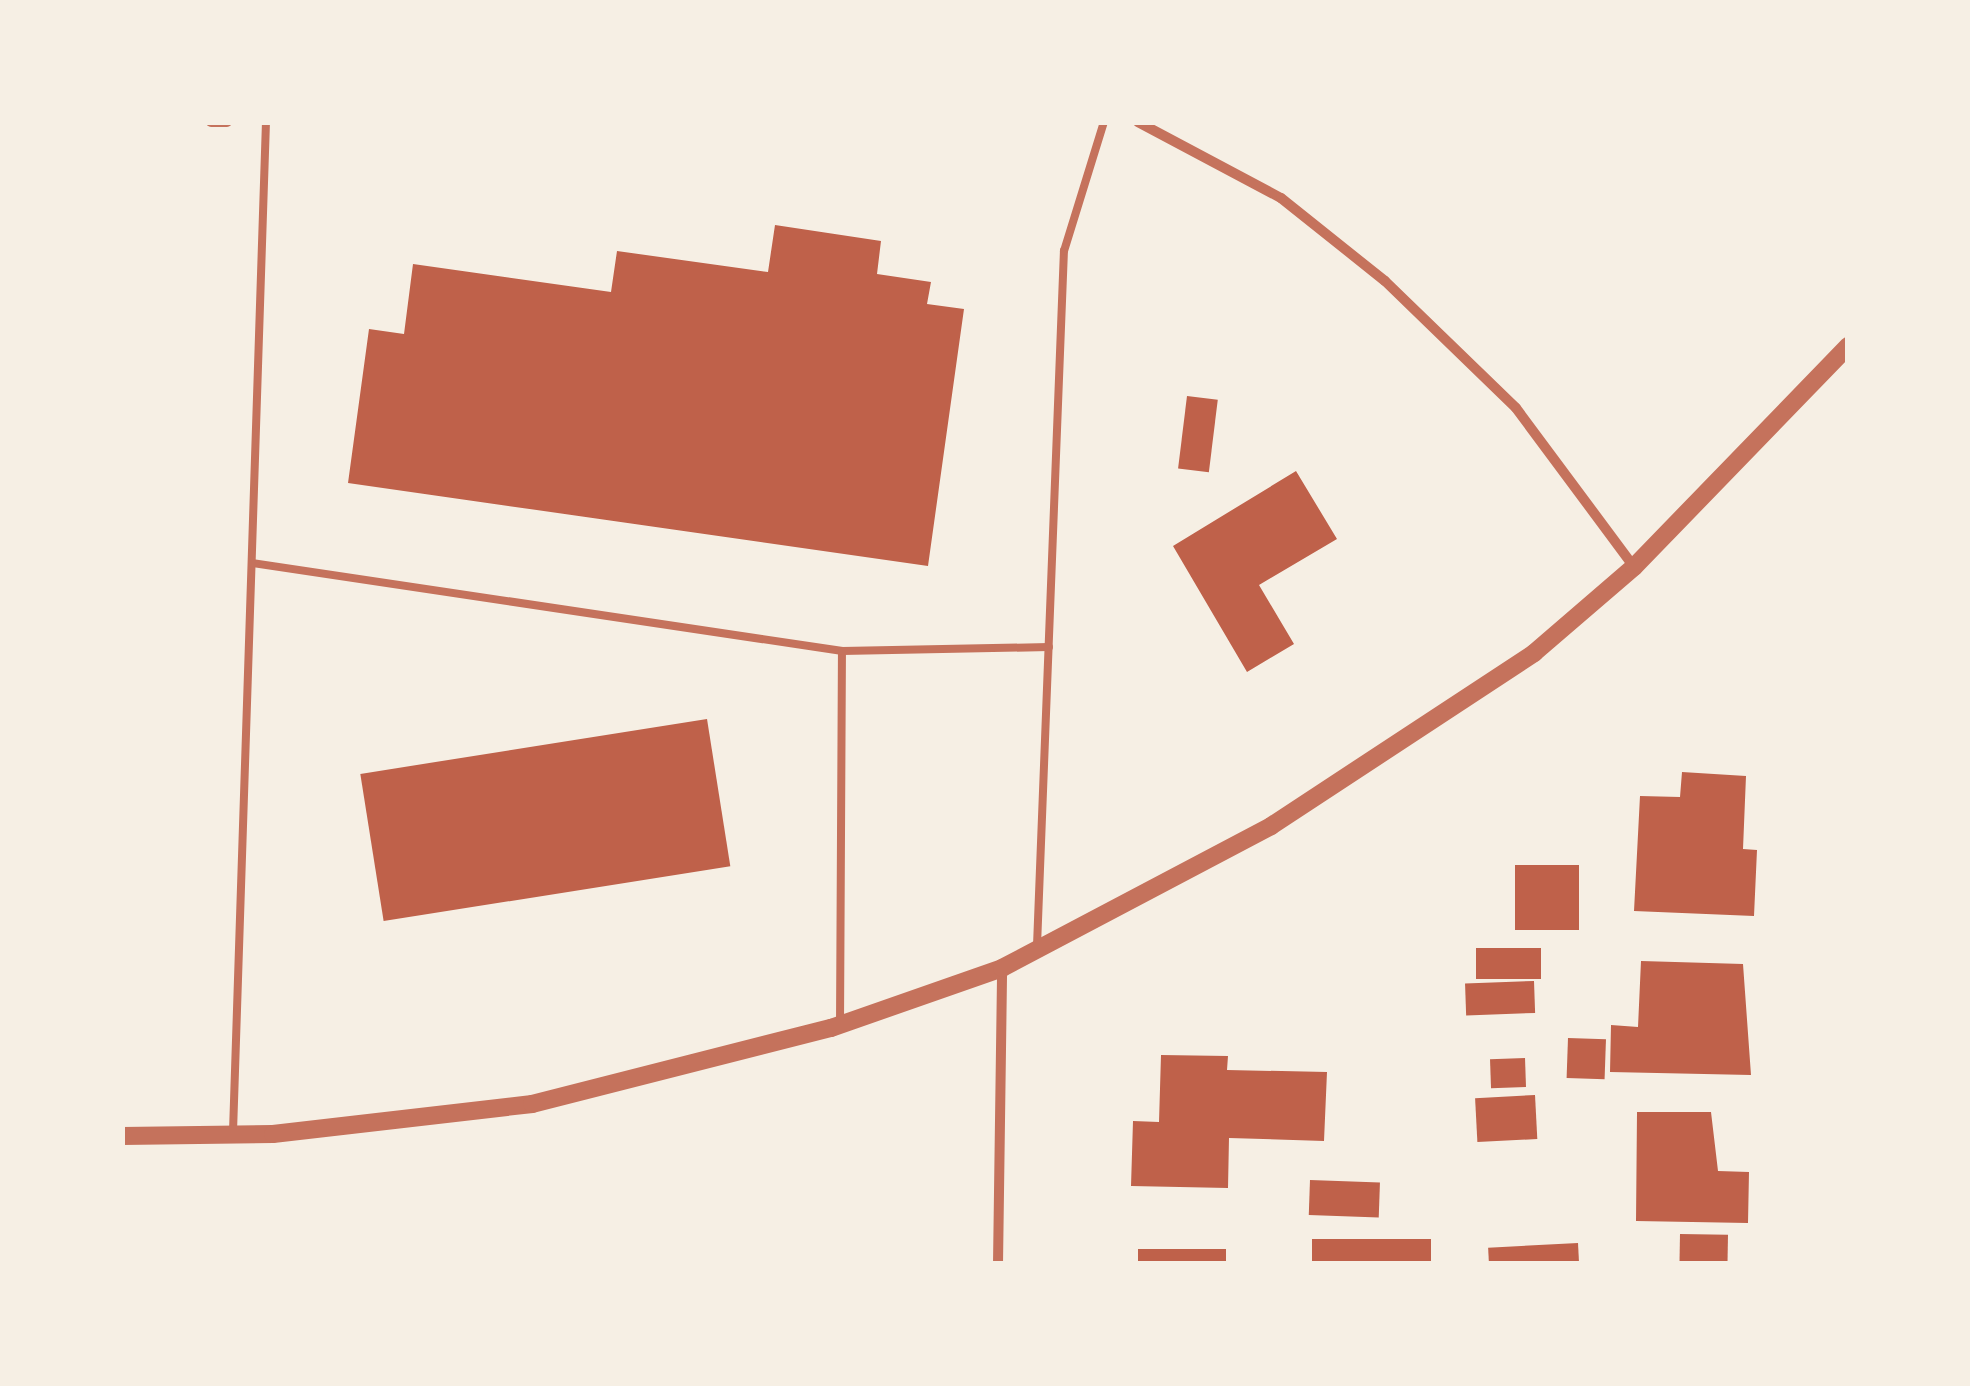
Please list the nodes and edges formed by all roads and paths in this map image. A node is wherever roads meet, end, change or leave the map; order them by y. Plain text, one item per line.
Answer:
1 (211, 122) edge
2 (227, 122) edge
3 (266, 122) edge
4 (1104, 122) edge
5 (1138, 122) edge
6 (1848, 346) edge
7 (252, 563) junction
8 (1634, 567) junction
9 (1048, 647) junction
10 (842, 651) junction
11 (1036, 951) junction
12 (1002, 968) junction
13 (840, 1026) junction
14 (233, 1135) junction
15 (122, 1136) edge
16 (998, 1264) edge

1 - 2 street
3 - 7 lane
4 - 9 lane
5 - 8 street
6 - 8 street
7 - 10 lane
7 - 14 lane
8 - 11 street
9 - 10 lane
9 - 11 lane
10 - 13 lane
11 - 12 street
12 - 13 street
12 - 16 street
13 - 14 street
14 - 15 street

